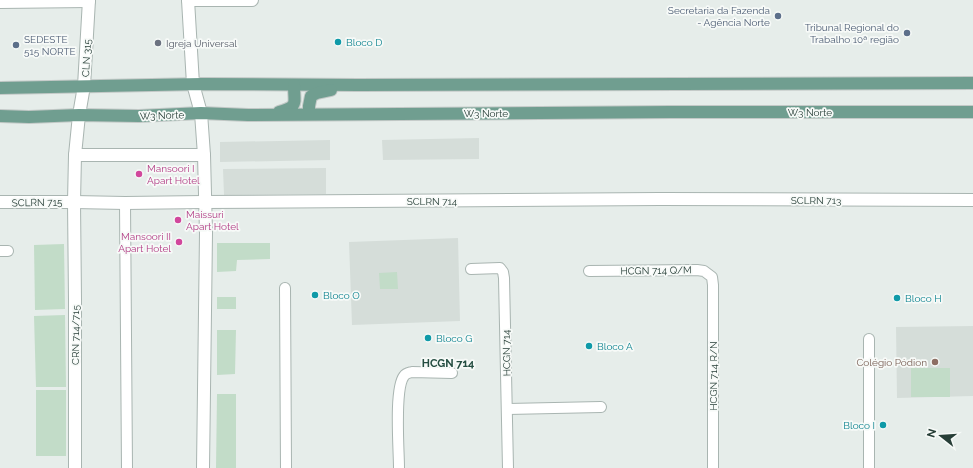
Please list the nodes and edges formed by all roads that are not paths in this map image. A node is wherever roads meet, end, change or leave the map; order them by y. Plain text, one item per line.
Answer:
1 (188, 0) edge
2 (252, 0) edge
3 (89, 1) edge
4 (0, 2) edge
5 (973, 83) edge
6 (193, 84) junction
7 (294, 85) junction
8 (358, 85) junction
9 (84, 86) junction
10 (31, 87) junction
11 (0, 88) edge
12 (0, 93) edge
13 (973, 112) edge
14 (201, 113) junction
15 (270, 114) junction
16 (309, 114) junction
17 (79, 115) junction
18 (0, 116) edge
19 (75, 155) junction
20 (204, 155) junction
21 (660, 200) joint
22 (973, 200) edge
23 (0, 202) edge
24 (74, 202) junction
25 (204, 202) junction
26 (125, 203) junction
27 (471, 269) dead end
28 (589, 271) dead end
29 (713, 285) joint
30 (285, 288) dead end
31 (869, 339) dead end
32 (452, 373) dead end
33 (601, 407) dead end
34 (508, 409) junction
35 (75, 468) edge
36 (127, 468) edge
37 (203, 468) edge
38 (286, 468) edge
39 (400, 468) edge
40 (508, 468) edge
41 (713, 468) edge
42 (868, 468) edge

1 - 2 street
1 - 6 street
3 - 4 street
3 - 9 street, CLN 315
5 - 8 main road
6 - 7 main road
6 - 9 main road
6 - 14 street
7 - 8 main road
7 - 15 main road
8 - 16 main road
9 - 10 main road
9 - 17 street, CLN 315
10 - 11 main road
10 - 12 main road
13 - 16 main road, W3 Norte
14 - 15 main road, W3 Norte
14 - 17 main road, W3 Norte
14 - 20 street
15 - 16 main road, W3 Norte
17 - 18 main road, W3 Norte
17 - 19 street, CRN 714/715
19 - 20 street
19 - 24 street, CRN 714/715
20 - 25 street
21 - 22 street, SCLRN 713
21 - 25 street, SCLRN 714
23 - 24 street, SCLRN 715
24 - 26 street
24 - 35 street, CRN 714/715
25 - 26 street
25 - 37 street
26 - 36 street
27 - 34 street, HCGN 714
28 - 29 street, HCGN 714 Q/M
29 - 41 street, HCGN 714 R/N
30 - 38 street
31 - 42 street
32 - 39 street
33 - 34 street
34 - 40 street, HCGN 714

